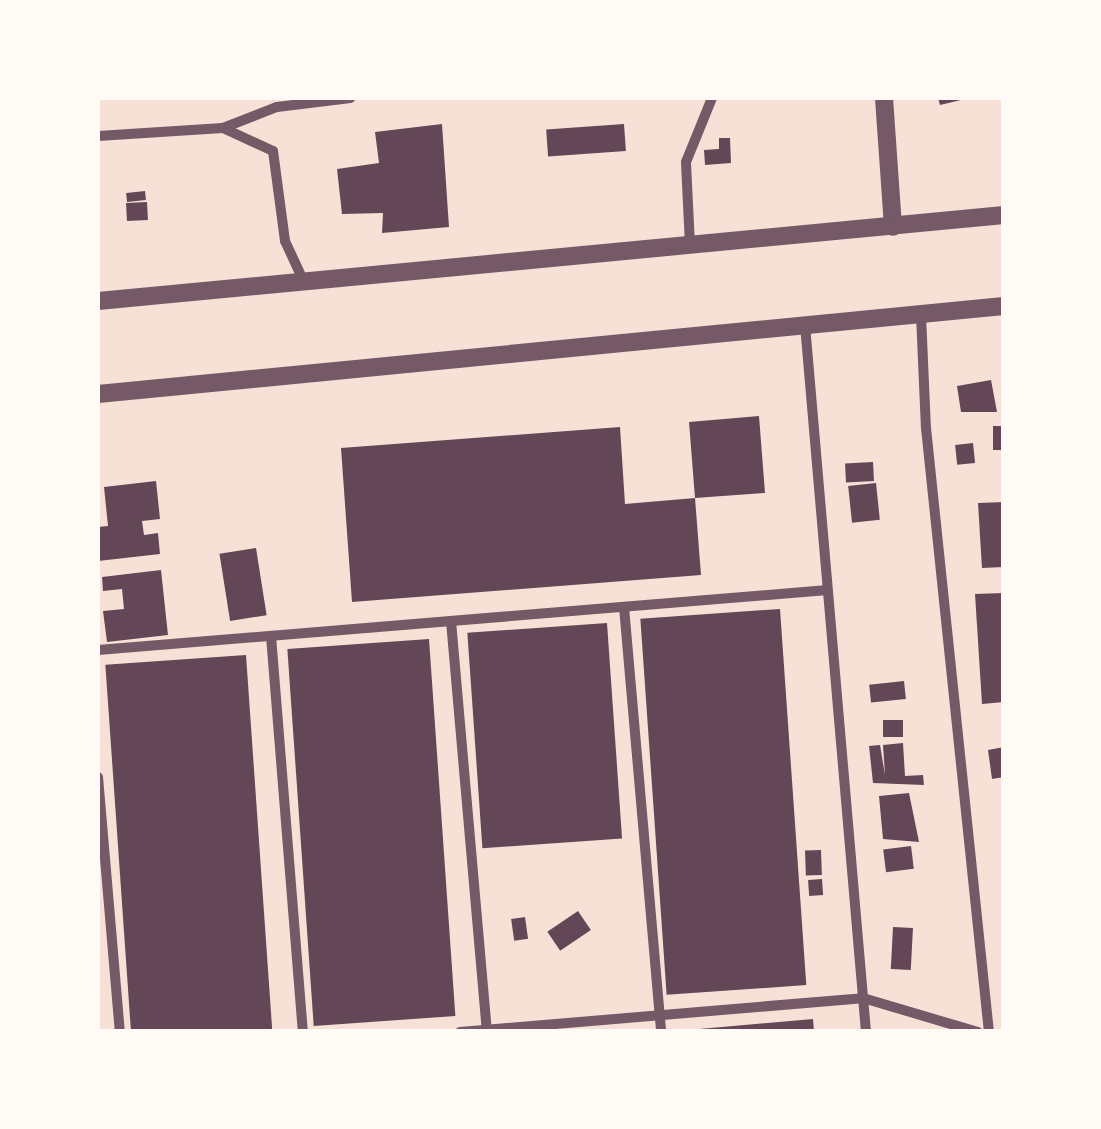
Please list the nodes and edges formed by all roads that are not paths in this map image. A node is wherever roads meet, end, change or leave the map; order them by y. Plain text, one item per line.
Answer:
1 (350, 98) edge
2 (712, 98) edge
3 (884, 98) edge
4 (223, 128) junction
5 (98, 136) edge
6 (1004, 214) edge
7 (893, 226) junction
8 (690, 246) junction
9 (304, 282) junction
10 (98, 302) edge
11 (1004, 306) edge
12 (921, 315) junction
13 (805, 325) junction
14 (98, 394) edge
15 (828, 590) junction
16 (624, 607) junction
17 (451, 621) junction
18 (272, 636) junction
19 (98, 650) edge
20 (98, 776) edge
21 (863, 998) junction
22 (660, 1015) junction
23 (486, 1030) edge
24 (120, 1032) edge
25 (303, 1032) edge
26 (460, 1032) edge
27 (661, 1032) edge
28 (866, 1032) edge
29 (978, 1032) edge
30 (988, 1032) edge

1 - 4 street
2 - 8 street
3 - 7 street
4 - 5 street
4 - 9 street
6 - 7 street
7 - 8 street
8 - 9 street
9 - 10 street
11 - 12 street
12 - 13 street
12 - 30 street
13 - 14 street
13 - 15 street
15 - 16 street
15 - 21 street
16 - 17 street
16 - 22 street
17 - 18 street
17 - 23 street
18 - 19 street
18 - 25 street
20 - 24 street
21 - 22 street
21 - 28 street
21 - 29 street
22 - 23 street
22 - 27 street
23 - 26 street

